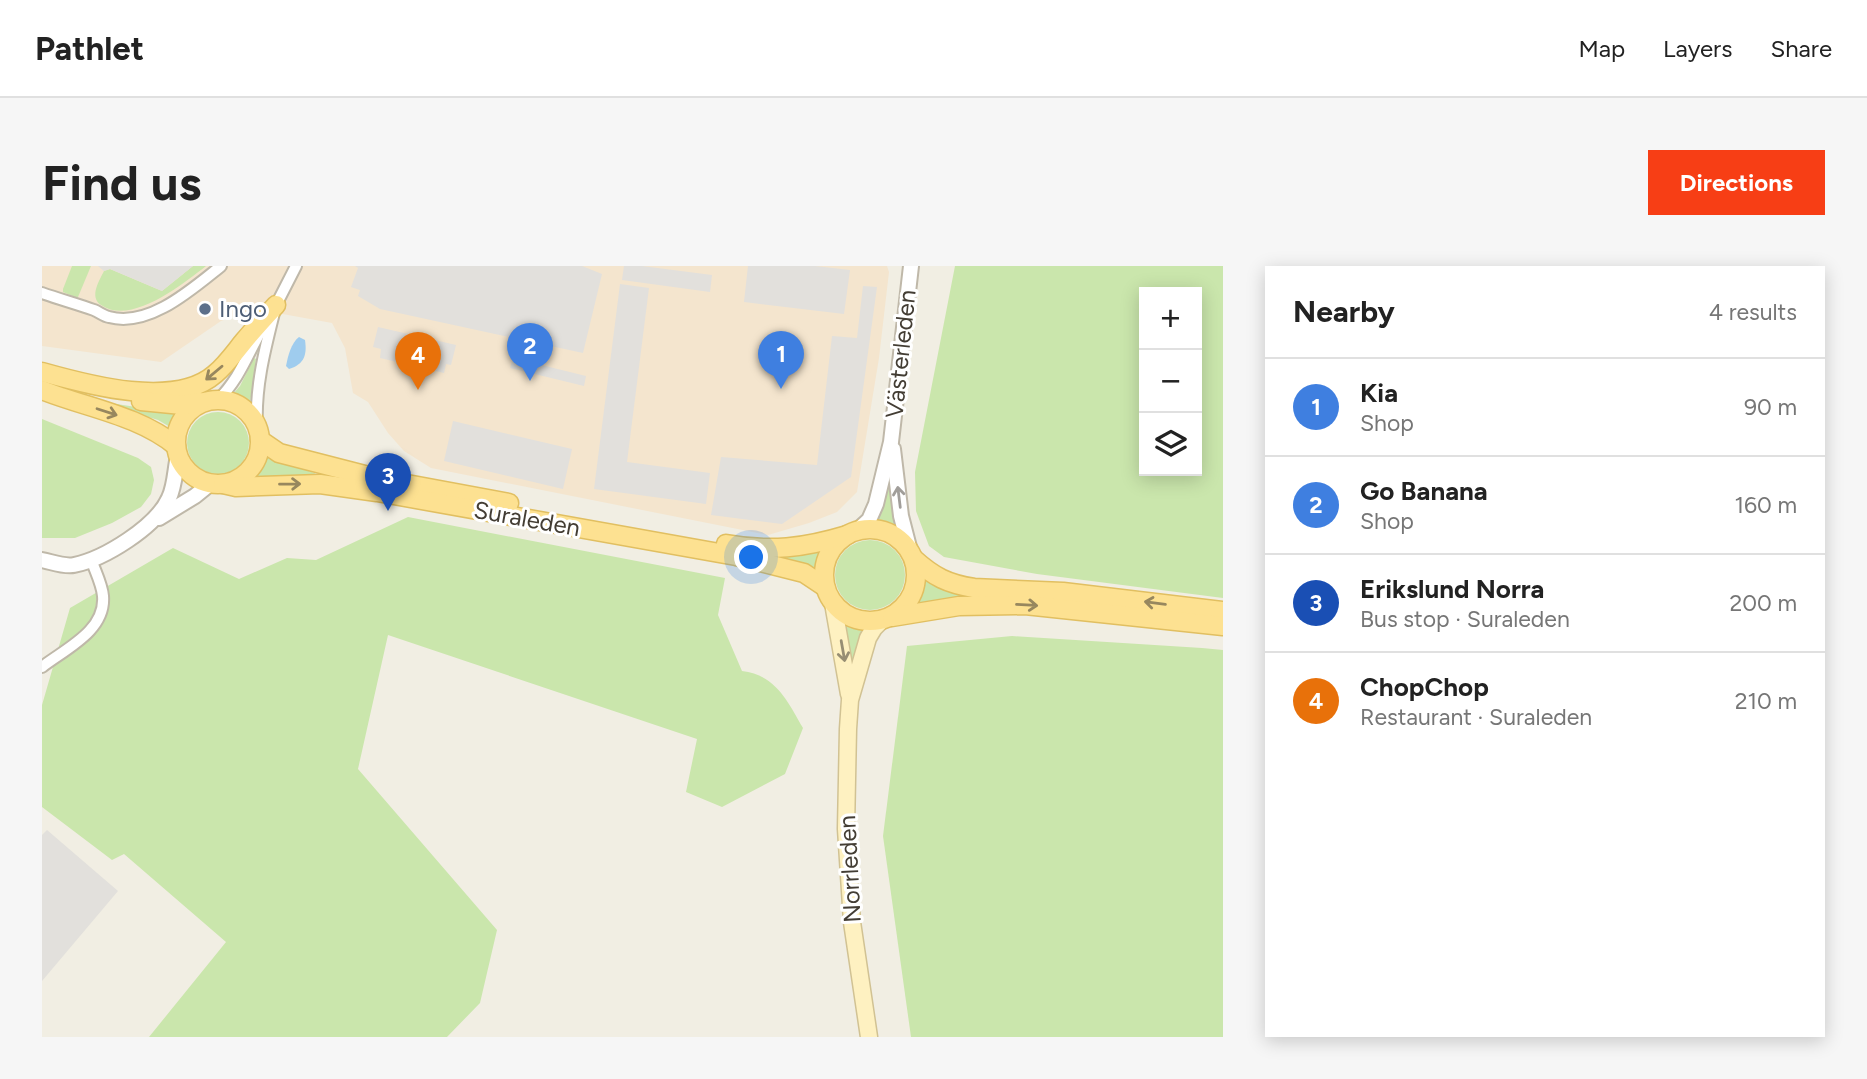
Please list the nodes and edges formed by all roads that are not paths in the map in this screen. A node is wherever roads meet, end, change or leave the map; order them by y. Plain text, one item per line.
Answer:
1 (221, 266) edge
2 (296, 266) edge
3 (911, 266) edge
4 (42, 293) edge
5 (276, 305) junction
6 (42, 374) edge
7 (42, 390) edge
8 (212, 401) junction
9 (258, 433) junction
10 (891, 442) junction
11 (177, 451) junction
12 (217, 484) junction
13 (149, 524) junction
14 (852, 533) junction
15 (912, 555) junction
16 (91, 559) junction
17 (42, 560) edge
18 (825, 587) junction
19 (833, 603) junction
20 (1223, 611) edge
21 (887, 619) junction
22 (1223, 626) edge
23 (42, 667) edge
24 (850, 700) junction
25 (869, 1037) edge

1 - 4 street
2 - 5 street
3 - 10 street, Västerleden
5 -> 6 main road
5 - 8 street
5 - 9 street
6 - 8 main road
7 -> 11 main road
8 - 9 main road
8 - 11 main road
9 - 12 main road
9 - 14 main road, Suraleden
10 - 14 street, Västerleden
15 -> 10 street, Västerleden
11 - 12 main road
11 - 13 street
12 - 13 street
12 -> 18 main road, Suraleden
13 - 16 street
14 - 15 main road
14 - 18 main road
20 -> 15 main road
15 - 21 main road
16 - 17 street
16 - 23 street
18 - 19 main road
19 - 21 main road
19 -> 24 main road, Norrleden
21 -> 22 main road
21 - 24 main road, Norrleden
24 - 25 main road, Norrleden

